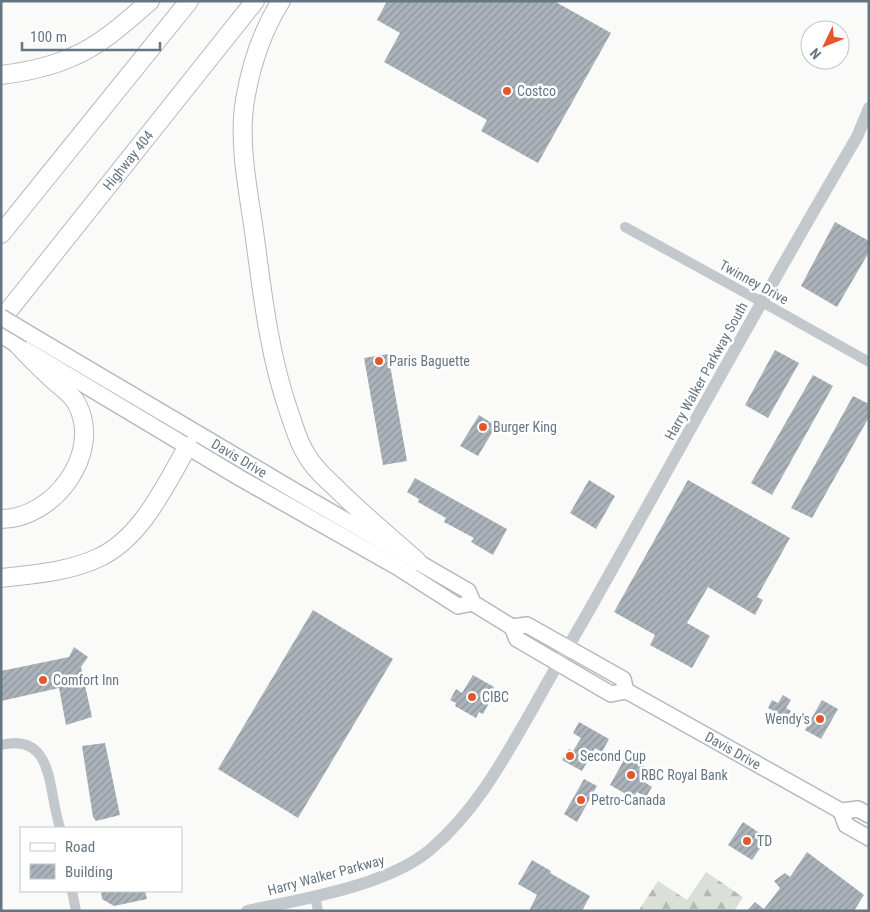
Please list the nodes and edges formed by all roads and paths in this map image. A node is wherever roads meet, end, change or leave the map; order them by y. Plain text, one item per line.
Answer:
1 (150, 1) edge
2 (189, 1) edge
3 (255, 1) edge
4 (281, 1) edge
5 (1, 75) edge
6 (869, 108) edge
7 (625, 227) dead end
8 (1, 234) edge
9 (26, 288) junction
10 (762, 302) junction
11 (1, 318) edge
12 (6, 337) edge
13 (869, 362) edge
14 (188, 446) junction
15 (1, 519) edge
16 (417, 561) junction
17 (1, 578) edge
18 (473, 603) junction
19 (512, 627) junction
20 (568, 648) junction
21 (558, 664) junction
22 (626, 691) junction
23 (1, 745) edge
24 (841, 811) junction
25 (869, 815) edge
26 (60, 827) edge
27 (869, 838) edge
28 (72, 892) edge
29 (315, 896) junction
30 (76, 911) edge
31 (247, 911) edge
32 (318, 911) edge

1 - 5 highway
2 - 8 highway
3 - 9 highway, Highway 404
4 - 16 highway
6 - 10 street, Harry Walker Parkway South
7 - 10 street, Twinney Drive
9 - 11 highway, Highway 404
9 - 12 highway
10 - 13 street, Twinney Drive
10 - 20 street, Harry Walker Parkway South
11 - 16 main road, Davis Drive, bridge
12 - 14 main road, Davis Drive
12 - 15 highway
14 - 17 highway
14 - 18 main road, Davis Drive
16 - 18 main road, Davis Drive
18 - 19 main road, Davis Drive
19 - 20 main road, Davis Drive
19 - 21 main road, Davis Drive
20 - 21 street, Harry Walker Parkway
20 - 22 main road, Davis Drive
21 - 22 main road, Davis Drive
21 - 29 street, Harry Walker Parkway
22 - 24 main road, Davis Drive
23 - 26 street
24 - 25 main road, Davis Drive
24 - 27 main road, Davis Drive
28 - 30 street
29 - 31 street, Harry Walker Parkway
29 - 32 street

